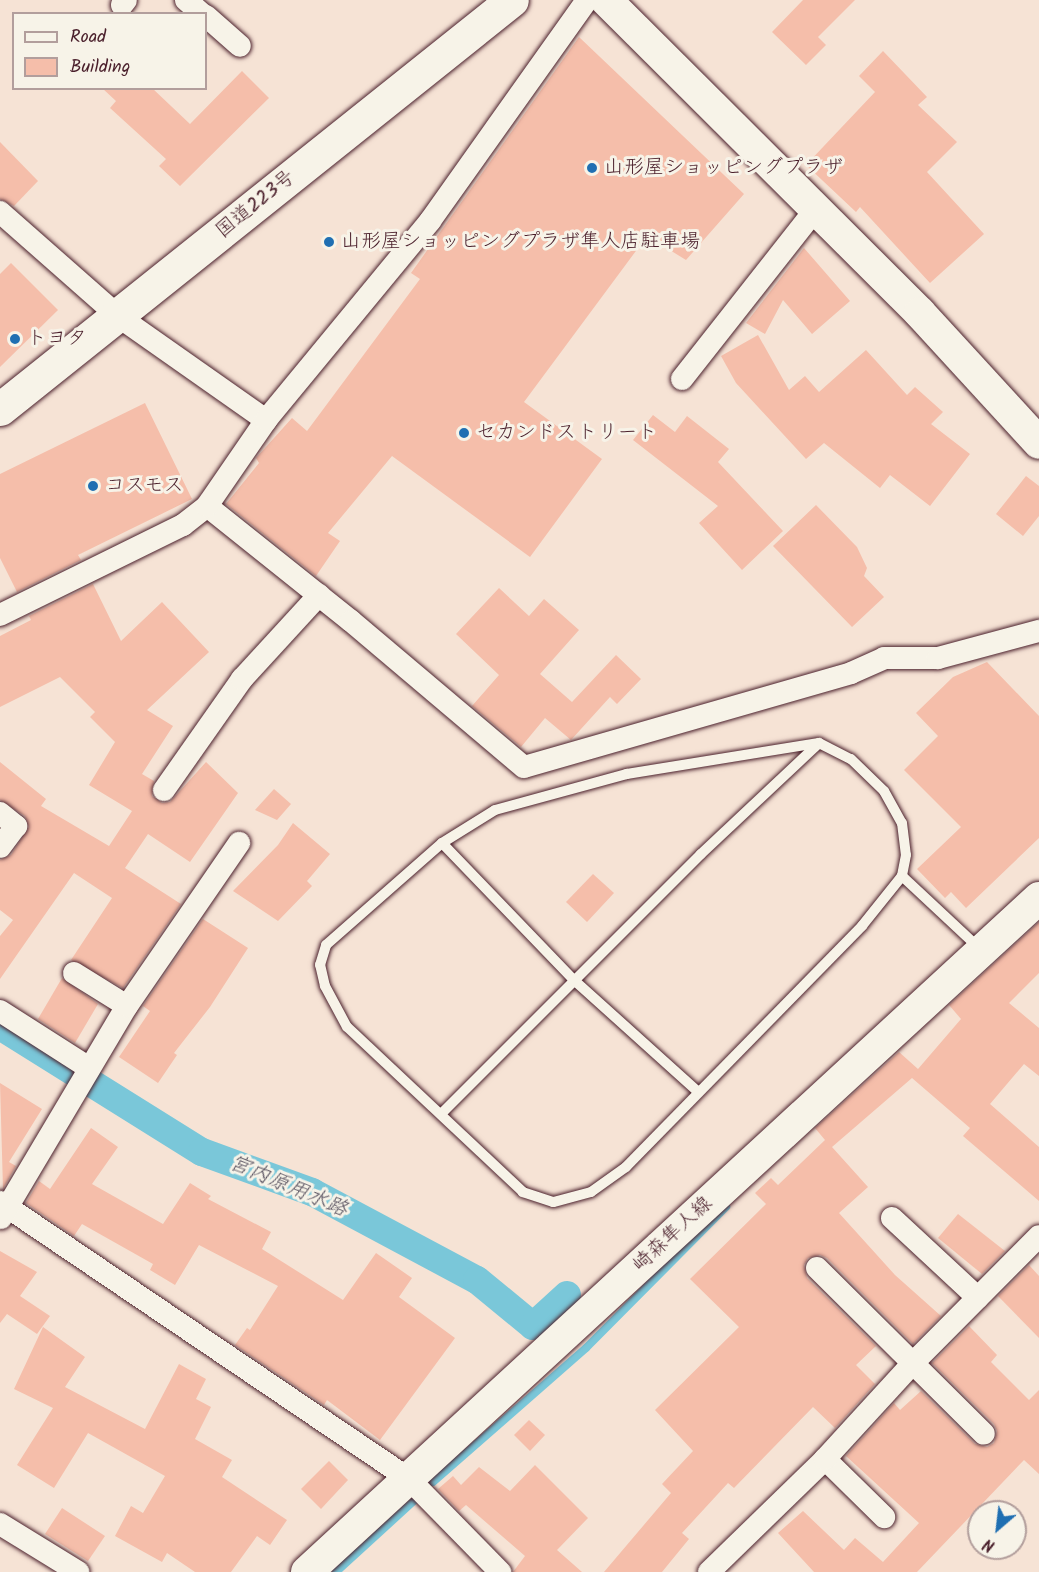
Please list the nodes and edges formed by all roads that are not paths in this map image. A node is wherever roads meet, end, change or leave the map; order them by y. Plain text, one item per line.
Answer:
1 (186, 0) edge
2 (512, 0) edge
3 (587, 0) edge
4 (606, 0) edge
5 (200, 12) edge
6 (207, 18) edge
7 (240, 46) dead end
8 (816, 209) junction
9 (0, 212) edge
10 (118, 316) junction
11 (682, 380) dead end
12 (0, 409) edge
13 (266, 420) junction
14 (1039, 442) edge
15 (207, 506) junction
16 (319, 595) junction
17 (0, 615) edge
18 (1039, 631) edge
19 (819, 743) junction
20 (164, 790) dead end
21 (0, 813) edge
22 (239, 843) dead end
23 (442, 843) junction
24 (0, 848) edge
25 (902, 876) junction
26 (1039, 898) edge
27 (982, 951) junction
28 (74, 973) dead end
29 (575, 981) junction
30 (127, 1006) junction
31 (0, 1011) edge
32 (89, 1068) junction
33 (697, 1091) junction
34 (441, 1114) junction
35 (2, 1209) edge
36 (892, 1218) dead end
37 (1039, 1236) edge
38 (817, 1268) dead end
39 (978, 1298) junction
40 (912, 1364) junction
41 (984, 1434) dead end
42 (825, 1459) junction
43 (408, 1478) junction
44 (884, 1517) dead end
45 (0, 1524) edge
46 (497, 1571) edge
47 (78, 1572) edge
48 (307, 1572) edge
49 (709, 1572) edge

1 - 5 street
2 - 10 highway, 国道223号
3 - 13 street
4 - 8 main road
6 - 7 street
8 - 11 street
8 - 14 main road
9 - 10 street
10 - 12 highway, 国道223号
10 - 13 street
13 - 15 street
15 - 16 street
15 - 17 street
16 - 18 street
16 - 20 street
19 - 23 lane
19 - 25 lane
19 - 29 lane
21 - 24 street
22 - 30 street
23 - 29 lane
23 - 34 lane
25 - 27 lane
25 - 33 lane
26 - 27 main road, 崎森隼人線
27 - 43 main road, 崎森隼人線
28 - 30 street
29 - 33 lane
29 - 34 lane
30 - 32 street
31 - 32 street
32 - 35 street
33 - 34 lane
35 - 43 street
36 - 39 street
37 - 39 street
38 - 40 street
39 - 40 street
40 - 41 street
40 - 42 street
42 - 44 street
42 - 49 street
43 - 46 street
43 - 48 main road, 崎森隼人線
45 - 47 street

